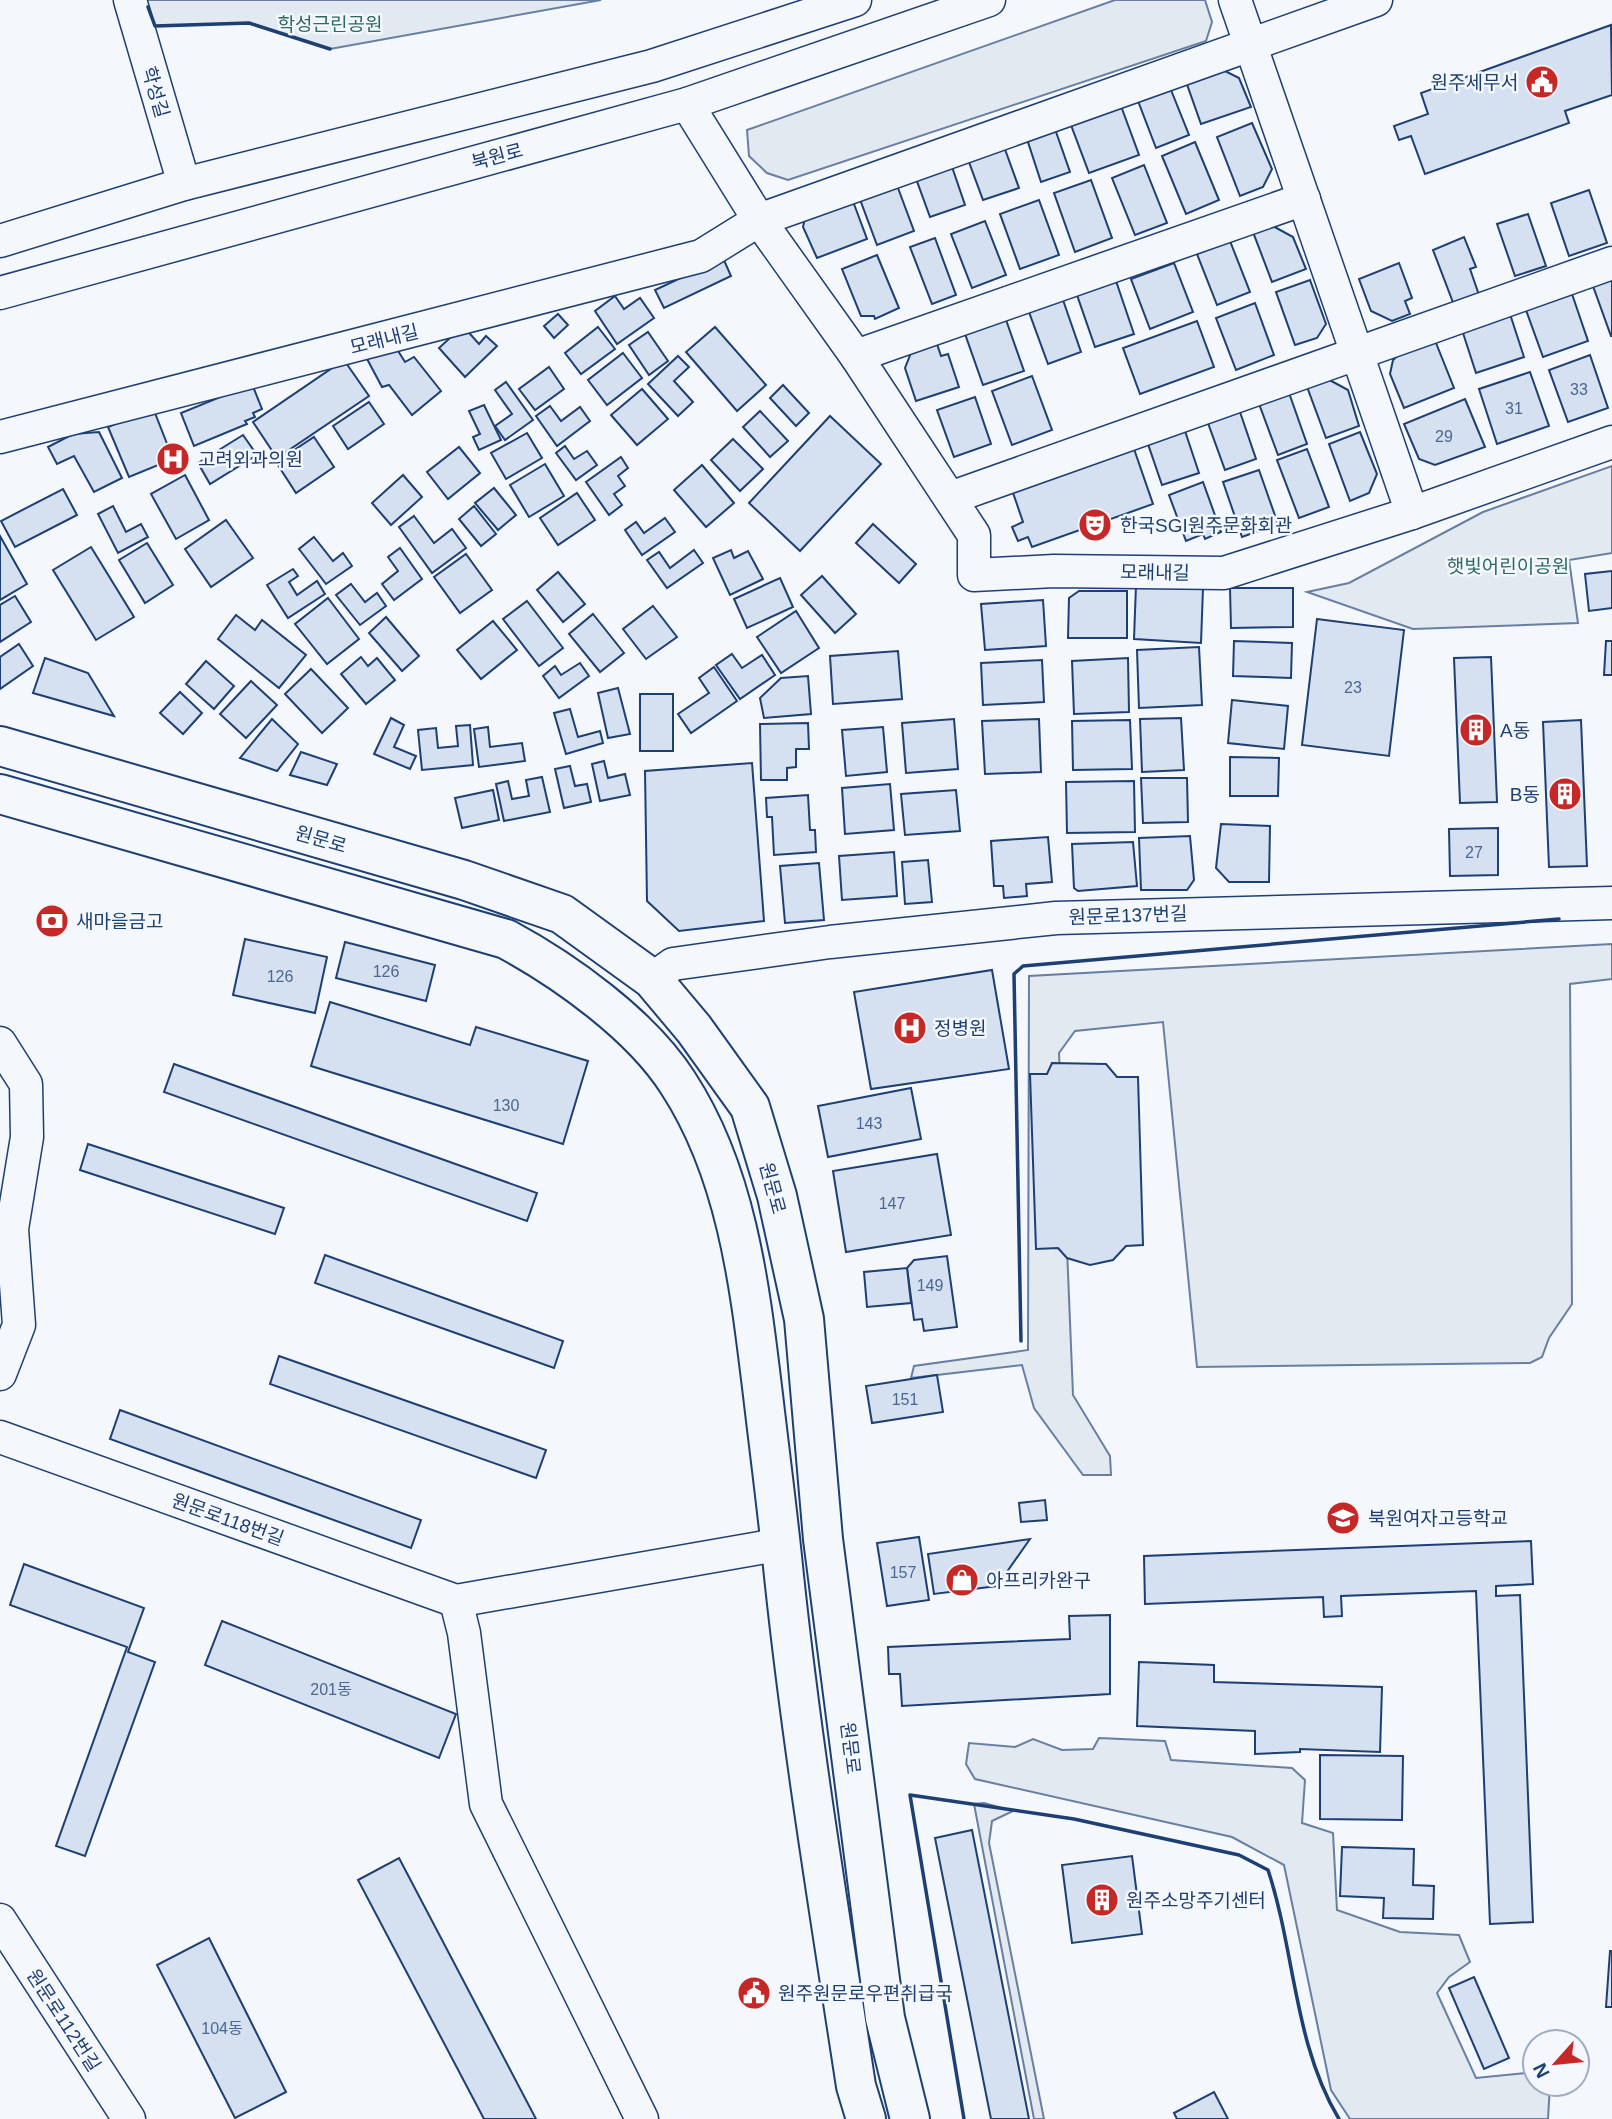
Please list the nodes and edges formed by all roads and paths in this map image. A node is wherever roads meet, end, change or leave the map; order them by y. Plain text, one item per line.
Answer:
1 (130, 0) edge
2 (855, 0) edge
3 (989, 0) edge
4 (1235, 0) edge
5 (1376, 0) edge
6 (1251, 45) junction
7 (687, 104) junction
8 (184, 184) junction
9 (1304, 199) junction
10 (760, 220) junction
11 (0, 241) edge
12 (1612, 263) edge
13 (0, 293) edge
14 (1357, 354) junction
15 (856, 356) junction
16 (0, 437) edge
17 (1612, 442) edge
18 (950, 498) junction
19 (1412, 513) junction
20 (0, 746) edge
21 (0, 794) edge
22 (1612, 903) edge
23 (652, 979) junction
24 (613, 1013) junction
25 (0, 1043) edge
26 (0, 1374) edge
27 (0, 1437) edge
28 (823, 1539) junction
29 (782, 1544) junction
30 (456, 1601) junction
31 (0, 1920) edge
32 (129, 2119) edge
33 (642, 2119) edge
34 (866, 2119) edge
35 (910, 2119) edge

1 - 8 street, 학성길
2 - 8 street
3 - 7 street, 북원로
4 - 6 street
5 - 6 street, 모래내길
6 - 9 street
6 - 10 street, 모래내길
7 - 10 street, 모래내길
7 - 13 street, 북원로
8 - 11 street
9 - 14 street
9 - 15 street
10 - 15 street, 모래내길
10 - 16 street, 모래내길
12 - 14 street
14 - 18 street
14 - 19 street
15 - 18 street, 모래내길
17 - 19 street, 모래내길
18 - 19 street, 모래내길
20 - 23 main road, 원문로
21 - 24 main road
22 - 23 street, 원문로137번길
23 - 24 main road
23 - 28 main road, 원문로
24 - 29 main road
25 - 26 street
27 - 30 street, 원문로118번길
28 - 29 main road
28 - 35 main road, 원문로
29 - 30 street
29 - 34 main road
30 - 33 street
31 - 32 street, 원문로112번길

